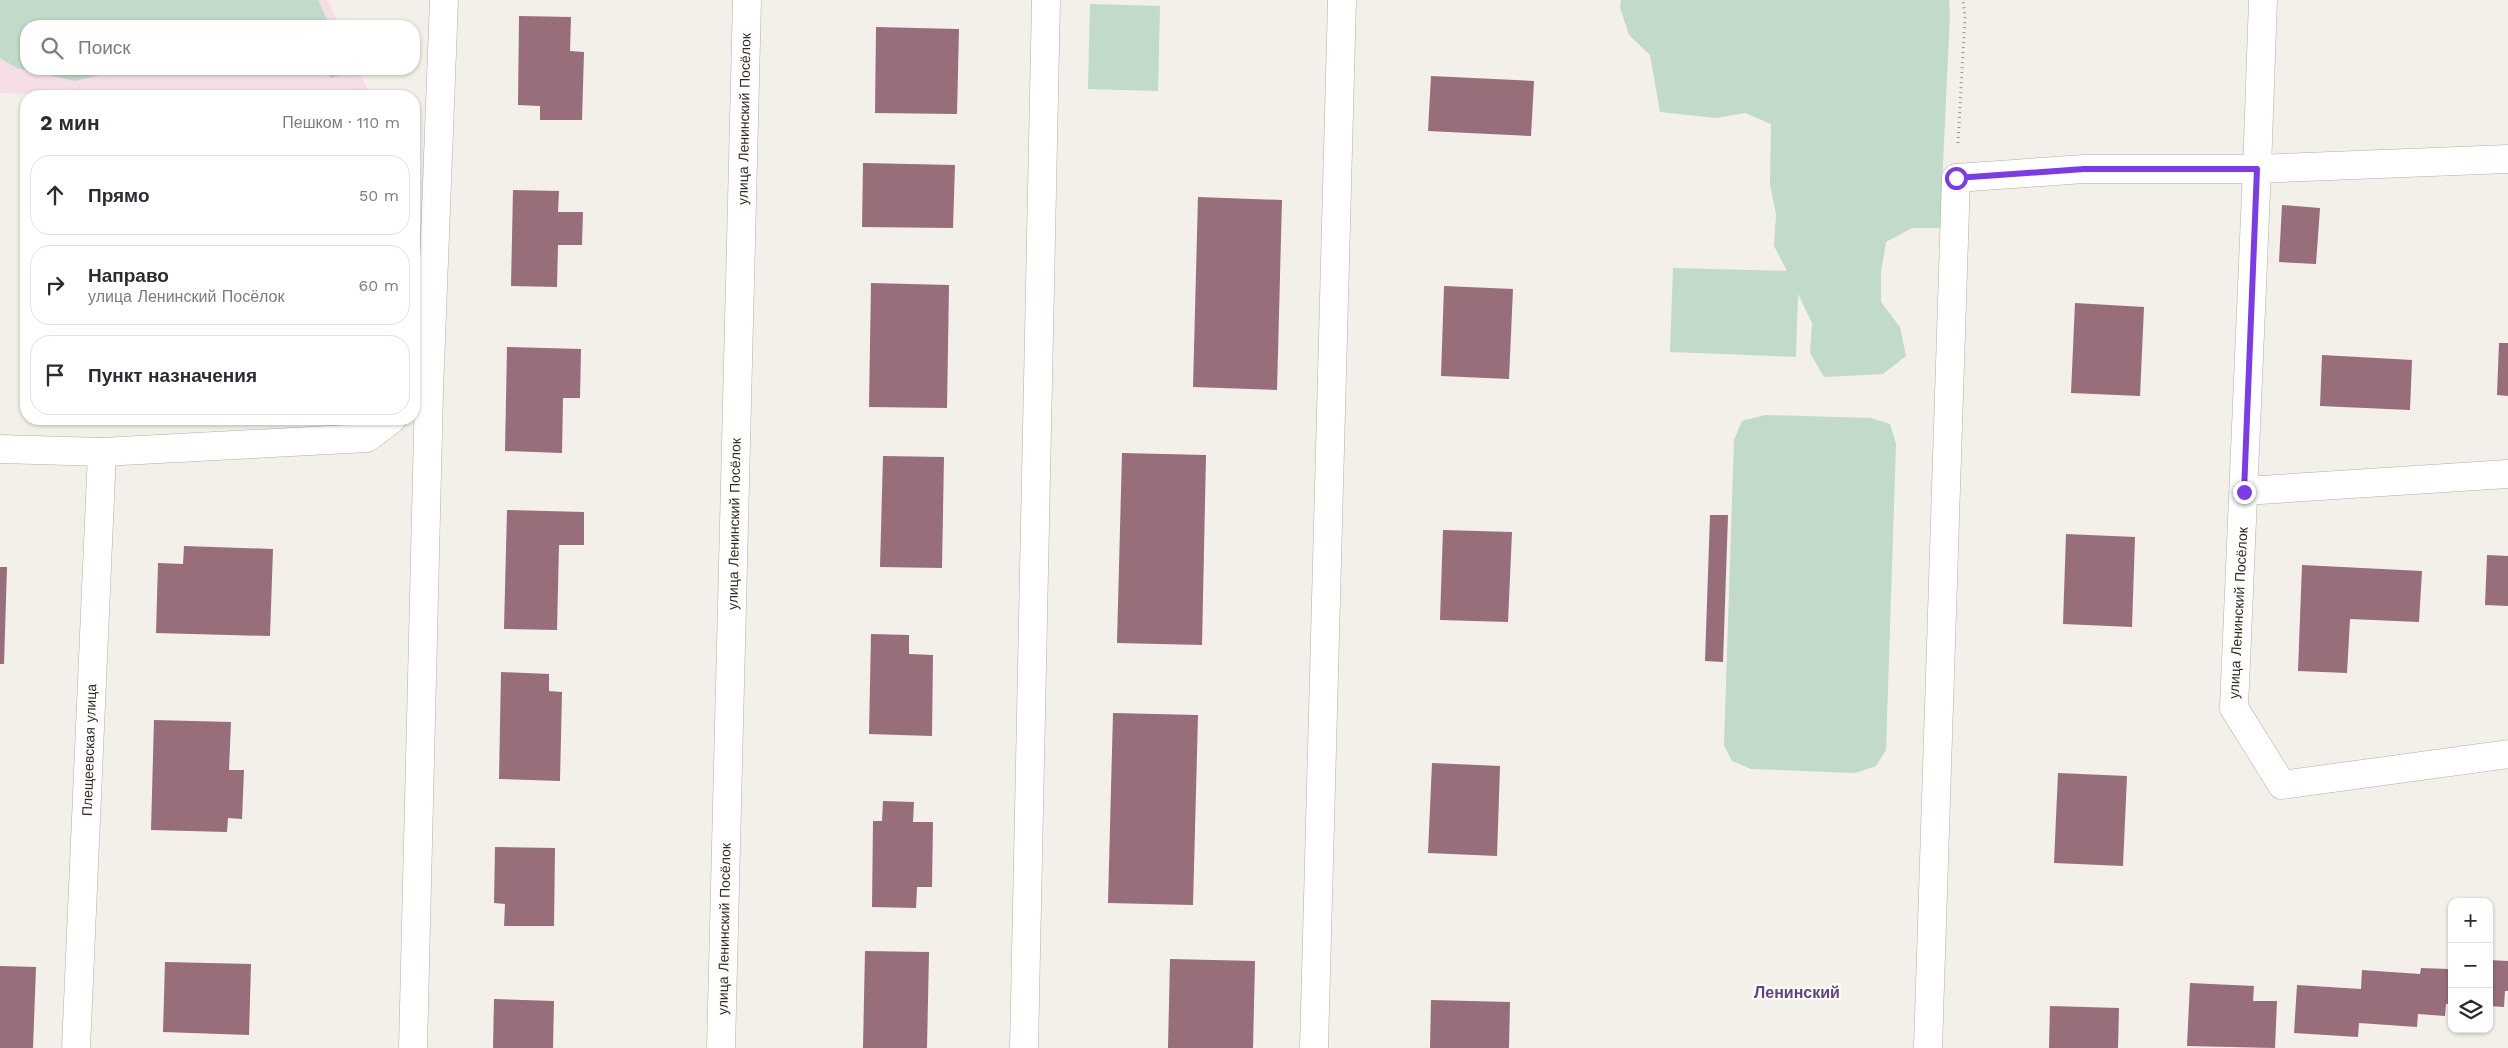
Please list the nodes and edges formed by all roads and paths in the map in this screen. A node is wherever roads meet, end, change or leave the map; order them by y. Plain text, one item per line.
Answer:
1 (444, 0) edge
2 (747, 0) edge
3 (1046, 0) edge
4 (1342, 0) edge
5 (1963, 0) edge
6 (2263, 0) edge
7 (2508, 159) edge
8 (2257, 169) junction
9 (1956, 178) junction
10 (421, 397) edge
11 (384, 425) edge
12 (0, 449) edge
13 (102, 452) junction
14 (2508, 474) edge
15 (2244, 492) junction
16 (2508, 754) edge
17 (76, 1048) edge
18 (413, 1048) edge
19 (721, 1048) edge
20 (1024, 1048) edge
21 (1314, 1048) edge
22 (1928, 1048) edge

1 - 10 street
2 - 19 street, улица Ленинский Посёлок
3 - 20 street
4 - 21 street
5 - 9 path
6 - 8 street, улица Ленинский Посёлок
7 - 8 street
8 - 9 street
8 - 15 street, улица Ленинский Посёлок
9 - 22 street
10 - 18 street
11 - 13 street
12 - 13 street
13 - 17 street, Плещеевская улица
14 - 15 street
15 - 16 street, улица Ленинский Посёлок

